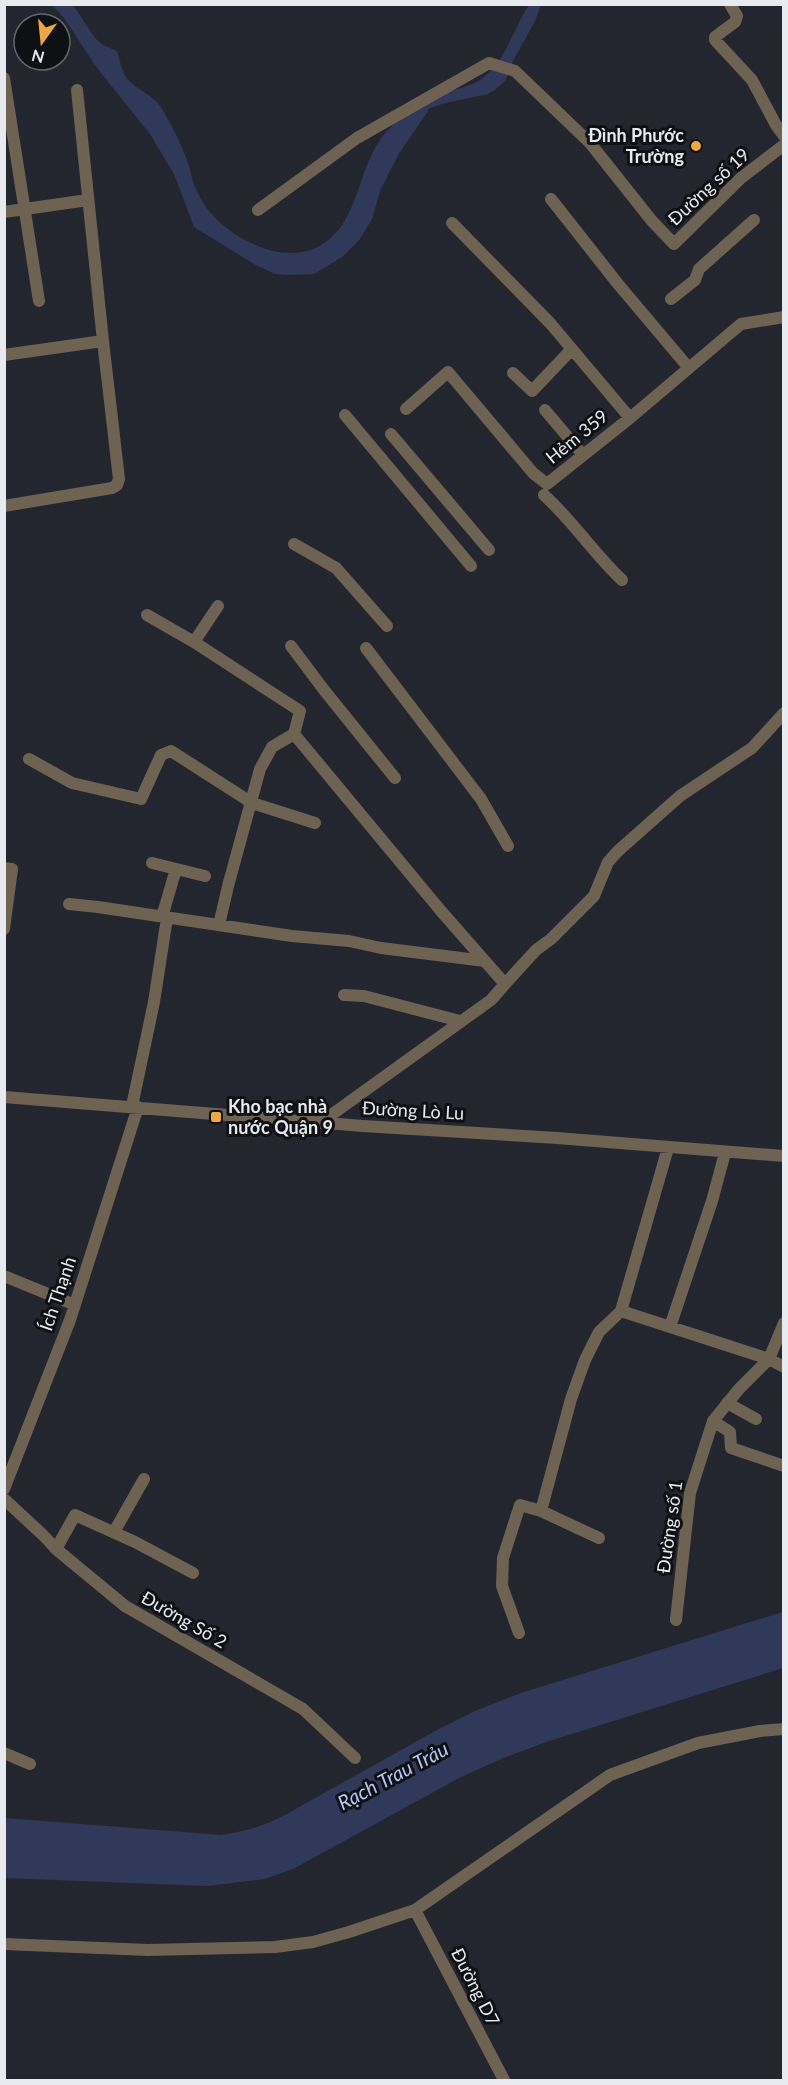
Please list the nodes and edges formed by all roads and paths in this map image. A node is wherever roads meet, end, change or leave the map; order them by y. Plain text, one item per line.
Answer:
1 (730, 4) edge
2 (4, 78) edge
3 (77, 90) dead end
4 (783, 136) edge
5 (783, 145) edge
6 (551, 199) dead end
7 (88, 200) junction
8 (25, 209) junction
9 (258, 210) dead end
10 (4, 212) edge
11 (754, 220) dead end
12 (452, 223) dead end
13 (671, 299) dead end
14 (39, 301) dead end
15 (783, 316) edge
16 (102, 341) junction
17 (572, 350) junction
18 (4, 355) edge
19 (688, 367) junction
20 (513, 373) dead end
21 (406, 410) dead end
22 (545, 410) dead end
23 (345, 415) dead end
24 (630, 418) junction
25 (391, 434) dead end
26 (583, 455) junction
27 (546, 490) junction
28 (4, 506) edge
29 (294, 544) dead end
30 (489, 550) dead end
31 (471, 566) dead end
32 (622, 580) dead end
33 (218, 606) dead end
34 (147, 615) dead end
35 (387, 626) dead end
36 (194, 642) junction
37 (291, 646) dead end
38 (366, 648) dead end
39 (783, 713) edge
40 (294, 734) junction
41 (29, 759) dead end
42 (395, 778) dead end
43 (252, 802) junction
44 (315, 822) dead end
45 (508, 846) dead end
46 (152, 863) dead end
47 (4, 868) edge
48 (176, 869) junction
49 (205, 876) dead end
50 (69, 904) dead end
51 (164, 917) junction
52 (219, 925) junction
53 (5, 928) edge
54 (485, 961) junction
55 (505, 984) junction
56 (345, 995) dead end
57 (460, 1021) junction
58 (4, 1097) edge
59 (135, 1107) junction
60 (320, 1123) junction
61 (668, 1148) junction
62 (725, 1152) junction
63 (783, 1156) edge
64 (4, 1276) edge
65 (75, 1305) junction
66 (621, 1311) junction
67 (783, 1323) edge
68 (670, 1327) junction
69 (769, 1359) junction
70 (783, 1367) edge
71 (728, 1403) junction
72 (756, 1419) dead end
73 (713, 1421) junction
74 (783, 1466) edge
75 (144, 1479) dead end
76 (5, 1488) edge
77 (4, 1500) edge
78 (541, 1511) junction
79 (114, 1532) junction
80 (599, 1538) dead end
81 (56, 1549) junction
82 (193, 1573) dead end
83 (676, 1620) dead end
84 (519, 1633) dead end
85 (783, 1729) edge
86 (4, 1753) edge
87 (355, 1758) dead end
88 (30, 1764) dead end
89 (415, 1910) junction
90 (4, 1944) edge
91 (504, 2080) edge

1 - 4 street
2 - 8 street
3 - 7 street
5 - 9 street, Đường số 19
6 - 19 street
7 - 8 street
7 - 16 street
8 - 10 street
8 - 14 street
11 - 13 street
12 - 17 street
15 - 19 street, Hẻm 359
16 - 18 street
16 - 28 street
17 - 20 street
17 - 24 street
19 - 24 street, Hẻm 359
21 - 27 street
22 - 26 street
23 - 31 street
24 - 26 street, Hẻm 359
25 - 30 street
26 - 27 street, Hẻm 359
27 - 32 street
29 - 35 street
33 - 36 street
34 - 36 street
36 - 40 street
37 - 42 street
38 - 45 street
39 - 55 street
40 - 43 street
40 - 54 street
41 - 43 street
43 - 44 street
43 - 52 street
46 - 48 street
47 - 53 street
48 - 49 street
48 - 51 street, Ích Thạnh
50 - 51 street
51 - 52 street
51 - 59 street, Ích Thạnh
52 - 54 street
54 - 55 street
55 - 57 street
56 - 57 street
57 - 60 street
58 - 59 street, Đường Lò Lu
59 - 60 street, Đường Lò Lu
59 - 65 street, Ích Thạnh
60 - 61 street, Đường Lò Lu
61 - 62 street, Đường Lò Lu
61 - 66 street
62 - 63 street, Đường Lò Lu
62 - 68 street
64 - 65 street
65 - 76 street, Ích Thạnh
66 - 68 street
66 - 78 street
67 - 69 street, Đường số 1
68 - 69 street
69 - 70 street
69 - 71 street, Đường số 1
71 - 72 street
71 - 73 street, Đường số 1
73 - 74 street
73 - 83 street, Đường số 1
75 - 79 street
77 - 81 street, Đường Số 2
78 - 80 street
78 - 84 street
79 - 81 street
79 - 82 street
81 - 87 street, Đường Số 2
85 - 89 street
86 - 88 street
89 - 90 street
89 - 91 street, Đường D7

